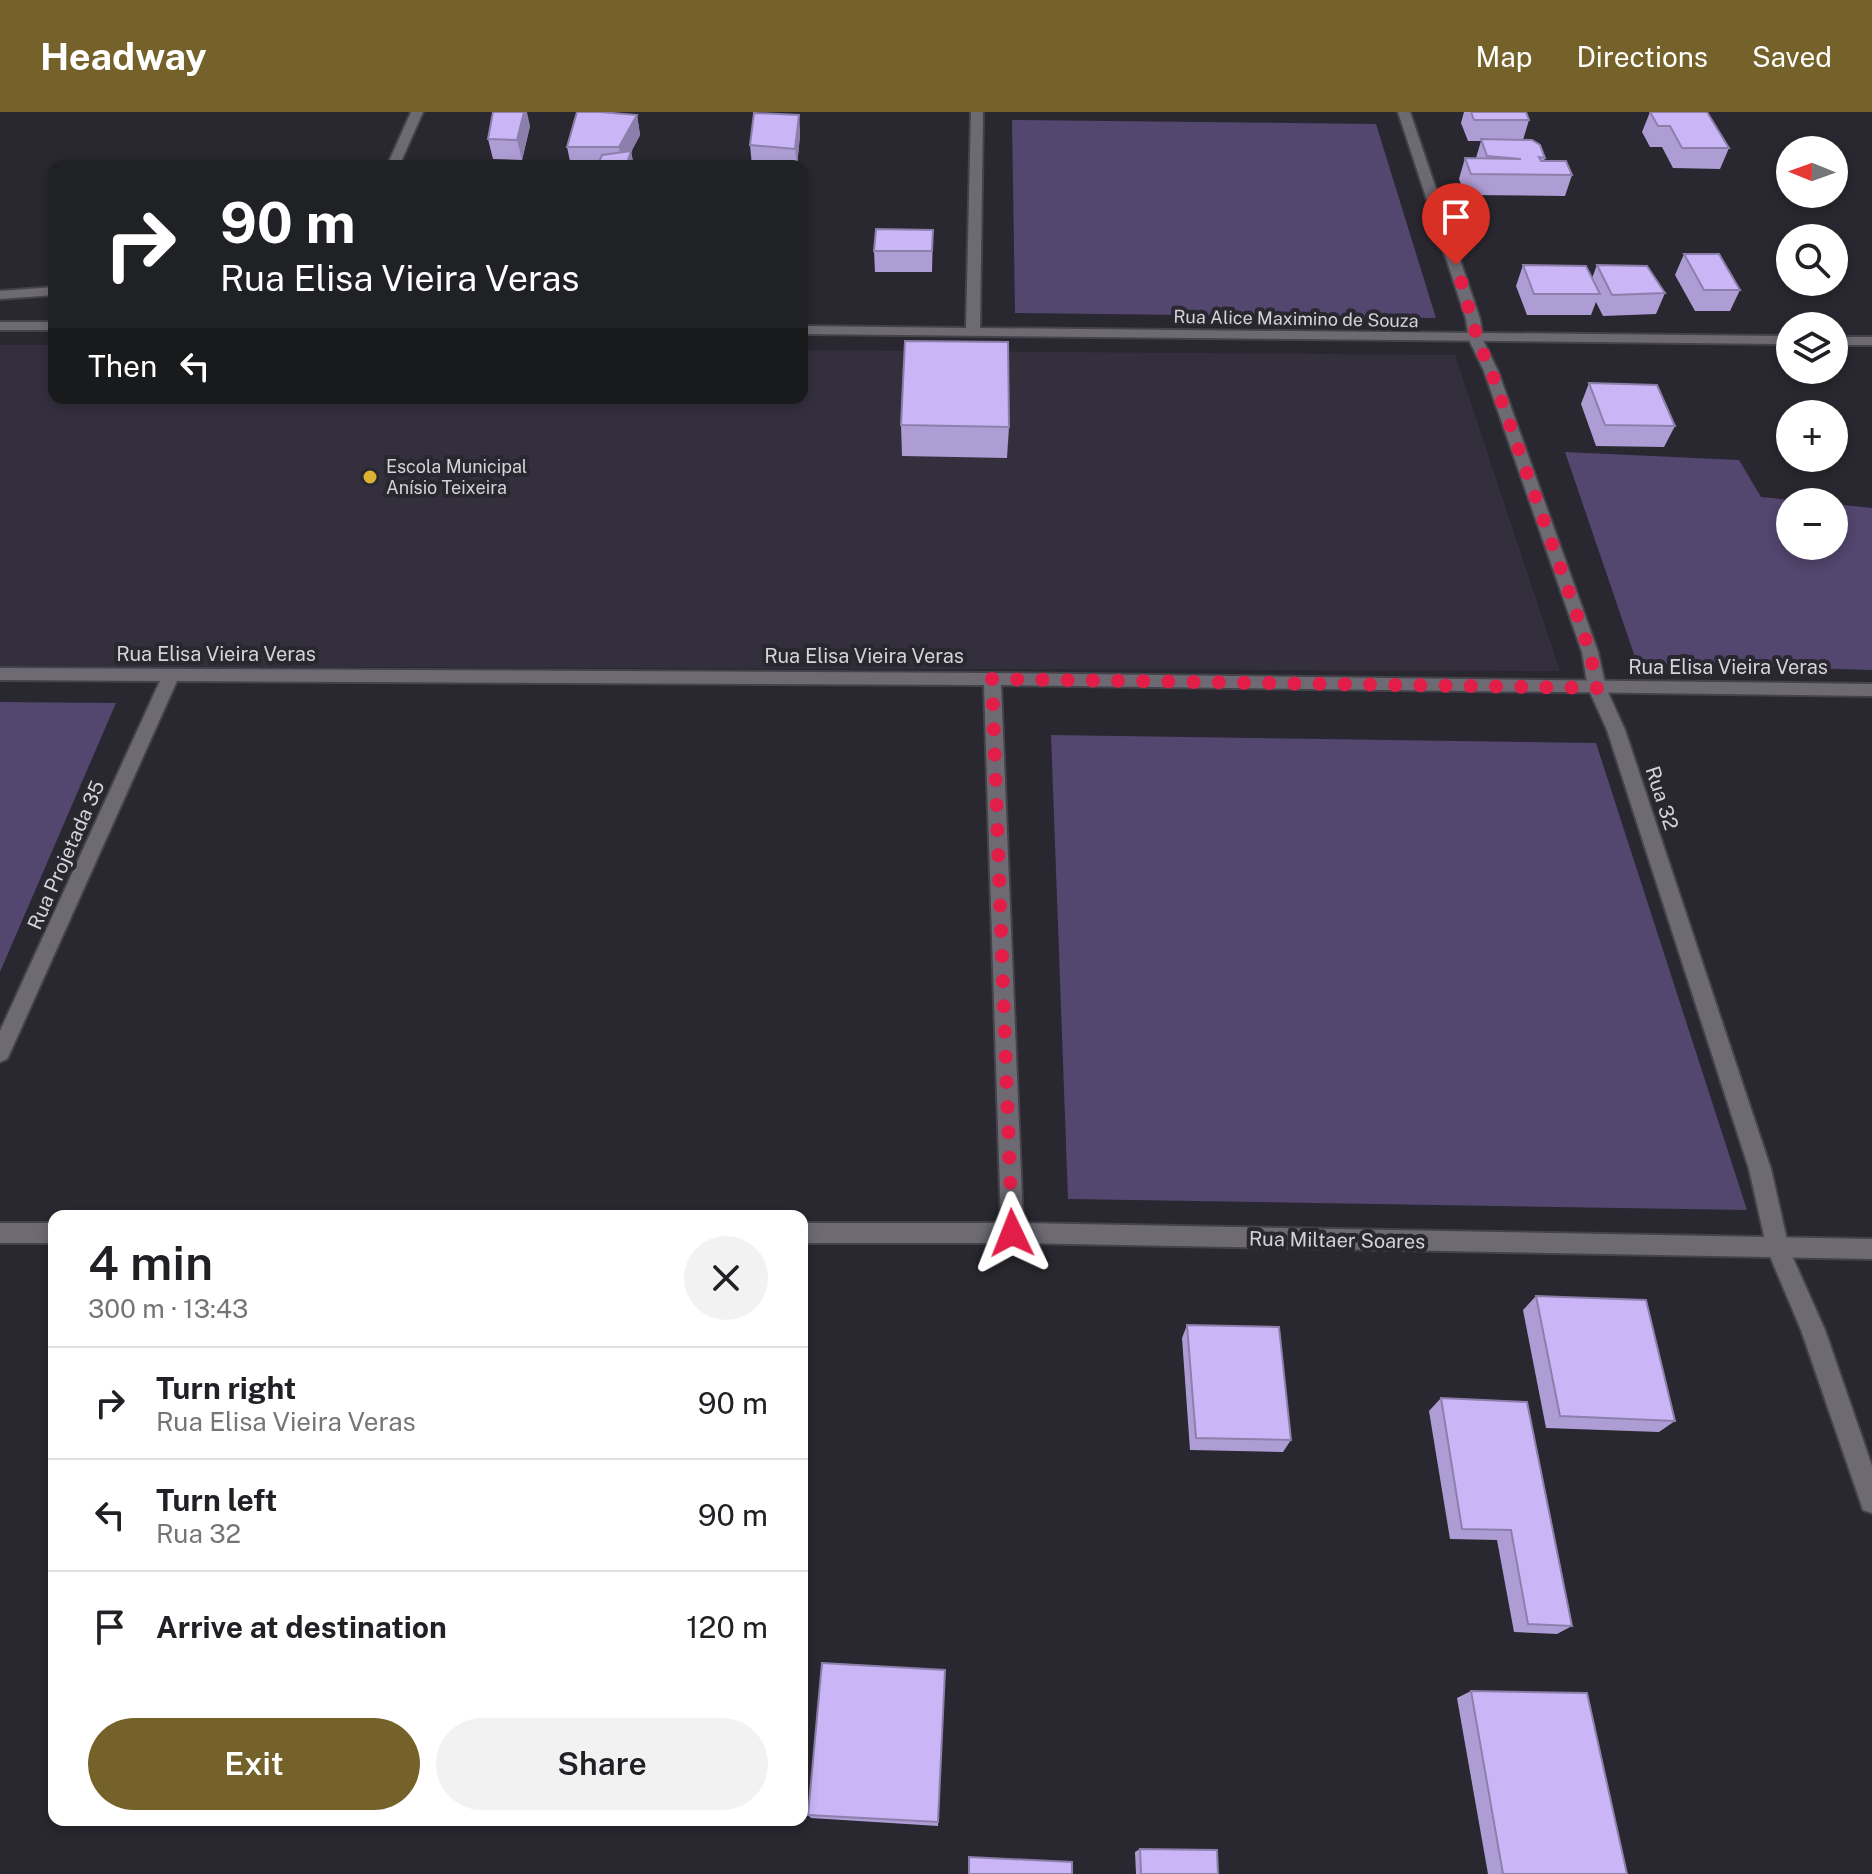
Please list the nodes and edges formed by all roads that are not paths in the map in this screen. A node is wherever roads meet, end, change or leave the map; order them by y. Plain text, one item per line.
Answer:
1 (417, 112) edge
2 (977, 112) edge
3 (1404, 112) edge
4 (396, 160) edge
5 (48, 291) edge
6 (0, 295) edge
7 (0, 326) edge
8 (48, 326) edge
9 (808, 330) edge
10 (973, 331) junction
11 (1476, 340) junction
12 (1776, 340) edge
13 (1848, 341) edge
14 (1872, 341) edge
15 (0, 674) edge
16 (171, 676) junction
17 (992, 679) junction
18 (1597, 688) junction
19 (1872, 690) edge
20 (0, 1053) edge
21 (0, 1233) edge
22 (48, 1233) edge
23 (808, 1233) edge
24 (1012, 1233) junction
25 (1778, 1249) junction
26 (1872, 1249) edge
27 (1872, 1501) edge

1 - 4 street
2 - 10 street
3 - 11 street, Rua 32
5 - 6 street
7 - 8 street
9 - 10 street, Rua Alice Maximino de Souza
10 - 11 street, Rua Alice Maximino de Souza
11 - 12 street, Rua Alice Maximino de Souza
11 - 18 street, Rua 32
13 - 14 street
15 - 16 street, Rua Elisa Vieira Veras
16 - 17 street, Rua Elisa Vieira Veras
16 - 20 street, Rua Projetada 35
17 - 18 street, Rua Elisa Vieira Veras
17 - 24 street
18 - 19 street, Rua Elisa Vieira Veras
18 - 25 street, Rua 32
21 - 22 street
23 - 24 street, Rua Miltaer Soares
24 - 25 street, Rua Miltaer Soares
25 - 26 street, Rua Miltaer Soares
25 - 27 street, Rua 32

